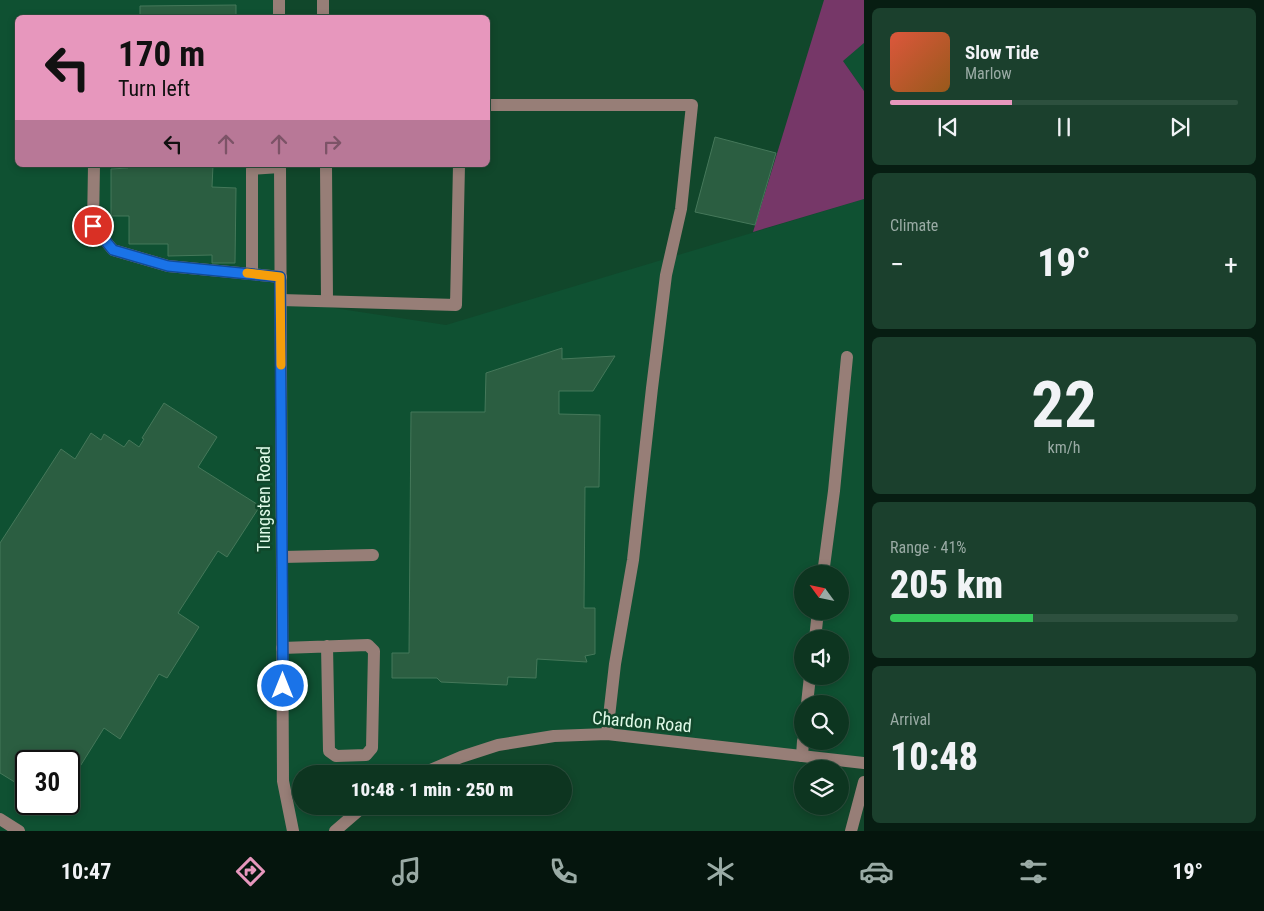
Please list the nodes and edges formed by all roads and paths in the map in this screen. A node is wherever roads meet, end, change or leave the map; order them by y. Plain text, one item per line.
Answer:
1 (279, 0) edge
2 (322, 0) edge
3 (279, 15) edge
4 (323, 15) edge
5 (490, 105) edge
6 (94, 167) edge
7 (271, 167) edge
8 (280, 167) edge
9 (326, 167) edge
10 (459, 167) edge
11 (252, 274) junction
12 (280, 277) junction
13 (281, 300) junction
14 (327, 301) junction
15 (847, 357) dead end
16 (373, 556) dead end
17 (282, 557) junction
18 (824, 565) edge
19 (328, 646) junction
20 (282, 648) junction
21 (607, 734) junction
22 (802, 750) edge
23 (802, 756) junction
24 (864, 763) edge
25 (442, 765) edge
26 (864, 782) edge
27 (354, 815) edge
28 (0, 819) edge
29 (19, 831) edge
30 (293, 831) edge
31 (335, 831) edge
32 (850, 831) edge

1 - 3 street
2 - 4 street
5 - 21 street
6 - 11 street
7 - 11 street
8 - 12 street, Tungsten Road
9 - 14 street
10 - 14 street
11 - 12 street
12 - 13 street, Tungsten Road
13 - 14 street
13 - 17 street, Tungsten Road
15 - 18 street
16 - 17 street
17 - 20 street, Tungsten Road
19 - 19 street
19 - 20 street
20 - 30 street, Tungsten Road
21 - 23 street, Chardon Road
21 - 25 street, Chardon Road
22 - 23 street
23 - 24 street, Chardon Road
26 - 32 street
27 - 31 street
28 - 29 street

